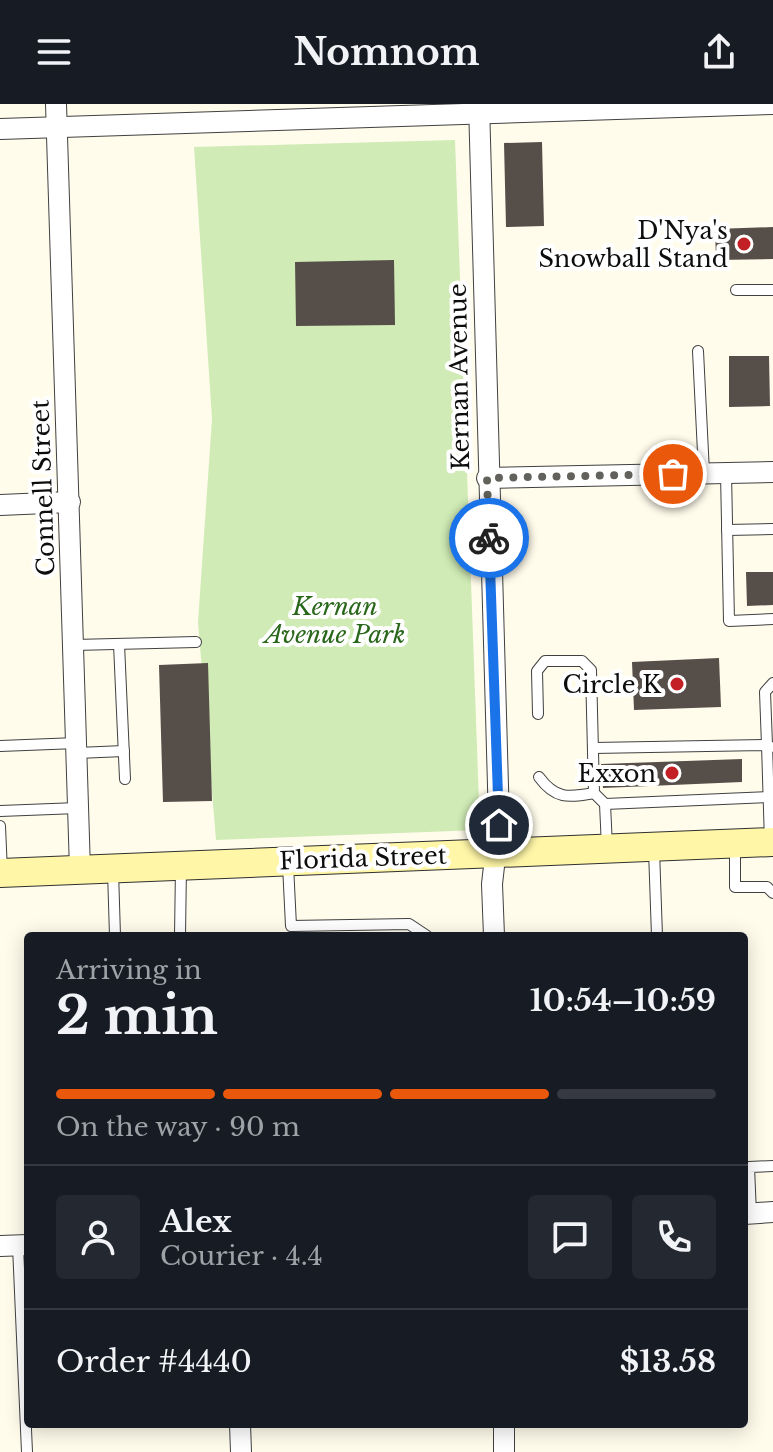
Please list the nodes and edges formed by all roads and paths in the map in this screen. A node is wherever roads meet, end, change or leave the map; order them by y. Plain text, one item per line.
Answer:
1 (56, 104) edge
2 (773, 104) edge
3 (672, 106) edge
4 (479, 109) edge
5 (56, 128) junction
6 (0, 129) edge
7 (736, 290) dead end
8 (773, 290) edge
9 (698, 351) dead end
10 (773, 472) edge
11 (704, 473) junction
12 (726, 473) junction
13 (487, 478) junction
14 (70, 502) junction
15 (0, 505) edge
16 (773, 529) edge
17 (727, 530) junction
18 (773, 619) edge
19 (196, 642) dead end
20 (119, 644) junction
21 (74, 645) junction
22 (773, 683) edge
23 (538, 714) dead end
24 (0, 746) edge
25 (770, 746) edge
26 (77, 748) junction
27 (593, 748) junction
28 (124, 751) junction
29 (539, 777) dead end
30 (125, 779) dead end
31 (594, 793) junction
32 (769, 797) junction
33 (605, 804) junction
34 (78, 808) junction
35 (0, 811) edge
36 (0, 826) edge
37 (772, 842) edge
38 (735, 844) junction
39 (654, 847) junction
40 (607, 849) junction
41 (495, 853) junction
42 (288, 861) junction
43 (181, 866) junction
44 (113, 869) junction
45 (80, 870) junction
46 (1, 873) edge
47 (773, 893) edge
48 (115, 932) edge
49 (180, 932) edge
50 (421, 932) edge
51 (494, 932) edge
52 (657, 932) edge
53 (773, 1166) edge
54 (773, 1212) edge
55 (748, 1214) edge
56 (15, 1246) edge
57 (24, 1400) edge
58 (26, 1428) edge
59 (240, 1428) edge
60 (504, 1428) edge
61 (27, 1452) edge
62 (241, 1452) edge
63 (504, 1452) edge

1 - 5 street, Connell Street
2 - 3 street
3 - 4 street
4 - 5 street
4 - 13 street, Kernan Avenue
5 - 6 street
5 - 14 street, Connell Street
7 - 8 lane
9 - 11 lane
10 - 12 street
11 - 12 street
11 - 13 street
12 - 17 lane
13 - 41 street, Kernan Avenue
14 - 15 street
14 - 21 street, Connell Street
16 - 17 lane
17 - 18 lane
19 - 20 lane
20 - 21 lane
20 - 28 lane
21 - 26 street, Connell Street
22 - 25 lane
23 - 27 lane
24 - 26 lane
25 - 27 lane
25 - 32 lane
26 - 28 lane
26 - 34 street, Connell Street
27 - 31 lane
28 - 30 lane
29 - 31 lane
31 - 33 lane
32 - 33 lane
32 - 37 lane
33 - 40 lane
34 - 35 lane
34 - 45 street, Connell Street
36 - 46 lane
37 - 38 main road, Florida Street
38 - 39 main road, Florida Street
38 - 47 lane
39 - 40 main road, Florida Street
39 - 52 lane
40 - 41 main road, Florida Street
41 - 42 main road, Florida Street
41 - 51 street, Kernan Avenue
42 - 43 main road, Florida Street
42 - 50 lane
43 - 44 main road, Florida Street
43 - 49 lane
44 - 45 main road, Florida Street
44 - 48 lane
45 - 46 main road, Florida Street
53 - 55 lane
54 - 55 street
56 - 57 lane
58 - 61 lane
59 - 62 street
60 - 63 street

